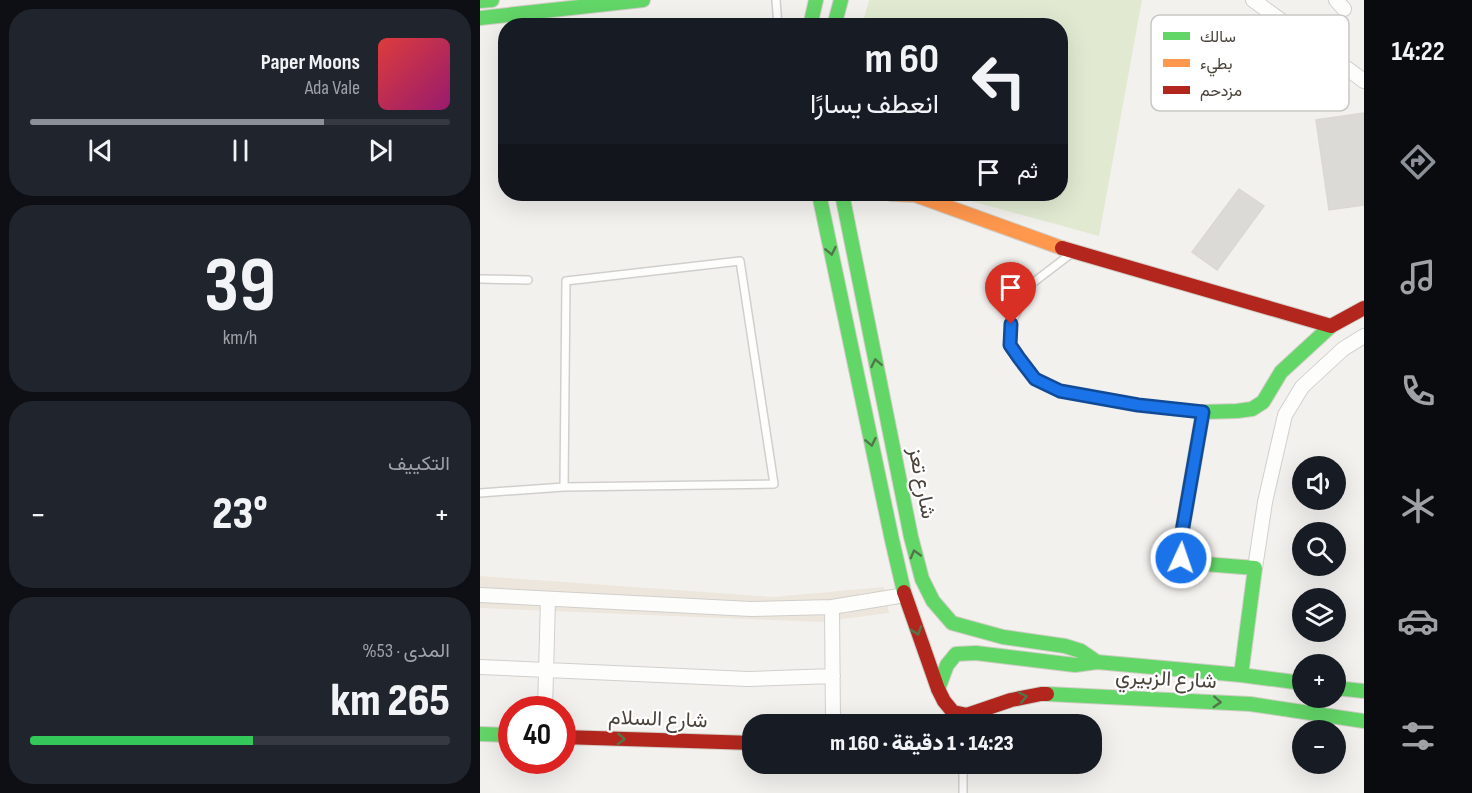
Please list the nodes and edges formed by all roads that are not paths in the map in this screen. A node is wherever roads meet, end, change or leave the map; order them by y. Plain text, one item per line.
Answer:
1 (492, 0) edge
2 (644, 0) edge
3 (776, 0) edge
4 (816, 0) edge
5 (841, 0) edge
6 (1253, 0) edge
7 (480, 1) edge
8 (1274, 15) edge
9 (480, 18) edge
10 (777, 18) edge
11 (812, 18) edge
12 (836, 18) edge
13 (1349, 70) edge
14 (1364, 81) edge
15 (820, 201) edge
16 (843, 201) edge
17 (932, 201) edge
18 (1074, 252) junction
19 (480, 279) edge
20 (528, 280) dead end
21 (1364, 308) edge
22 (1331, 326) junction
23 (1364, 336) edge
24 (1203, 412) junction
25 (564, 487) junction
26 (480, 493) edge
27 (1255, 568) junction
28 (905, 595) junction
29 (480, 596) edge
30 (548, 599) junction
31 (832, 607) junction
32 (1097, 662) junction
33 (480, 667) edge
34 (547, 671) junction
35 (1241, 675) junction
36 (833, 676) junction
37 (1292, 682) edge
38 (938, 689) junction
39 (1346, 689) edge
40 (1364, 691) edge
41 (546, 696) edge
42 (833, 714) edge
43 (957, 714) edge
44 (979, 714) edge
45 (1364, 720) edge
46 (480, 734) edge
47 (498, 735) edge
48 (576, 738) edge
49 (742, 744) edge
50 (963, 774) edge
51 (963, 793) edge

1 - 7 main road
2 - 9 main road
3 - 10 lane
4 - 11 main road
5 - 12 main road
6 - 8 street
13 - 14 street
15 -> 28 main road, شارع تعز
32 -> 16 main road, شارع تعز
17 - 18 main road
18 - 22 main road
18 - 24 lane
19 - 20 lane
21 - 22 main road
22 - 24 main road
23 - 27 street
24 - 27 main road
25 - 25 lane
25 - 26 lane
27 - 35 main road
28 - 31 street
28 -> 38 main road, شارع تعز
29 - 30 street
30 - 31 street
30 - 34 street
31 - 36 street
32 - 35 main road, شارع الزبيري
32 - 38 main road
33 - 34 street
34 - 36 street
34 - 41 street
35 - 37 main road, شارع الزبيري
36 - 42 street
38 - 43 main road, شارع تعز
39 - 40 main road
44 -> 45 main road, شارع الزبيري
46 - 47 main road
48 -> 49 main road, شارع السلام
50 - 51 lane

